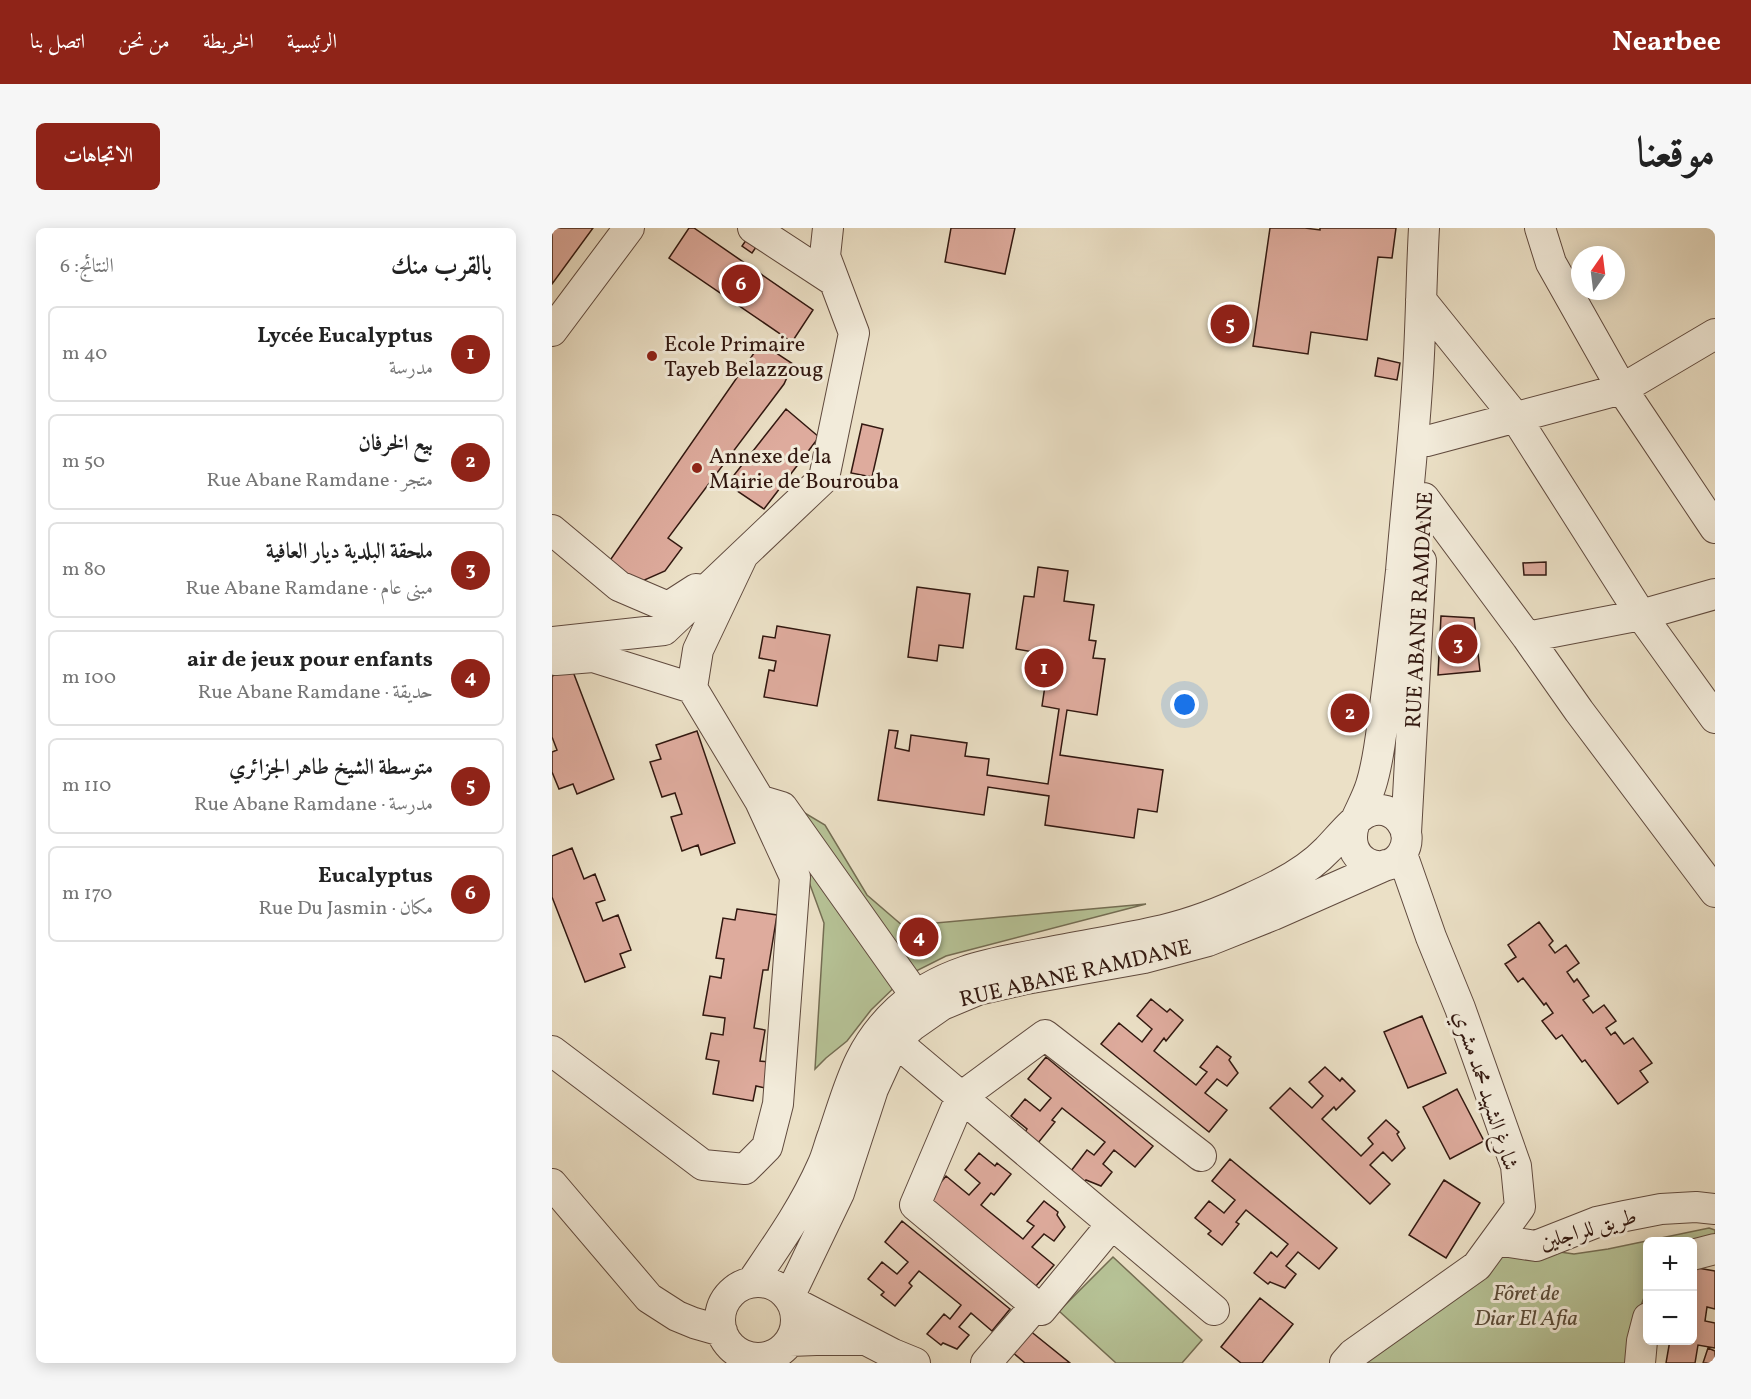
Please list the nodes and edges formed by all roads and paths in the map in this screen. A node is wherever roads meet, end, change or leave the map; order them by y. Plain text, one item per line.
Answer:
1 (629, 228) edge
2 (753, 228) edge
3 (828, 228) edge
4 (1424, 228) edge
5 (1540, 228) edge
6 (834, 281) junction
7 (1421, 300) junction
8 (552, 331) edge
9 (1715, 334) edge
10 (1417, 387) junction
11 (1622, 389) junction
12 (1516, 418) junction
13 (1427, 441) junction
14 (1424, 498) junction
15 (1715, 528) edge
16 (552, 530) edge
17 (736, 561) junction
18 (1715, 594) edge
19 (1641, 615) junction
20 (1527, 637) junction
21 (552, 642) edge
22 (552, 661) edge
23 (692, 688) junction
24 (1715, 718) edge
25 (760, 801) junction
26 (1356, 821) junction
27 (1398, 851) junction
28 (1715, 892) edge
29 (916, 996) junction
30 (895, 1041) junction
31 (552, 1051) edge
32 (961, 1097) junction
33 (1201, 1156) dead end
34 (552, 1184) edge
35 (1715, 1209) edge
36 (1112, 1224) junction
37 (1496, 1240) junction
38 (1715, 1249) edge
39 (1697, 1254) edge
40 (752, 1282) junction
41 (790, 1299) junction
42 (1036, 1305) junction
43 (1214, 1310) dead end
44 (1643, 1336) edge
45 (790, 1341) junction
46 (722, 1346) edge
47 (890, 1355) edge
48 (761, 1360) edge
49 (986, 1363) edge
50 (1345, 1363) edge
51 (1640, 1363) edge

1 - 8 street
2 - 6 street
3 - 6 street
4 - 7 street
5 - 11 street
6 - 17 street
7 - 10 street
7 - 12 street
9 - 11 street
10 - 13 street, RUE ABANE RAMDANE
10 - 26 street
11 - 12 street
11 - 15 street
12 - 13 street
12 - 19 street
13 - 14 street, RUE ABANE RAMDANE
14 - 20 street
14 - 27 street, RUE ABANE RAMDANE
16 - 17 street
17 - 21 street
17 - 23 street
18 - 19 street
19 - 20 street
19 - 24 street
20 - 28 street
22 - 23 street
23 - 25 street
25 - 29 street
25 - 31 street
26 - 27 street
26 - 27 street
26 - 29 street
27 - 30 street, RUE ABANE RAMDANE
27 - 37 street, شارغ الشهيد محمد مشري
29 - 40 street
30 - 32 street
30 - 41 street, RUE ABANE RAMDANE
32 - 33 street
32 - 36 street
32 - 42 street
34 - 46 street
35 - 37 street, طريق للراجلين
36 - 42 street
36 - 43 street
37 - 50 street, شارغ الشهيد محمد مشري
38 - 39 street
40 - 41 street
40 - 46 street
41 - 45 street
41 - 47 street
42 - 49 street
44 - 51 street
45 - 47 street
45 - 48 street
46 - 48 street

